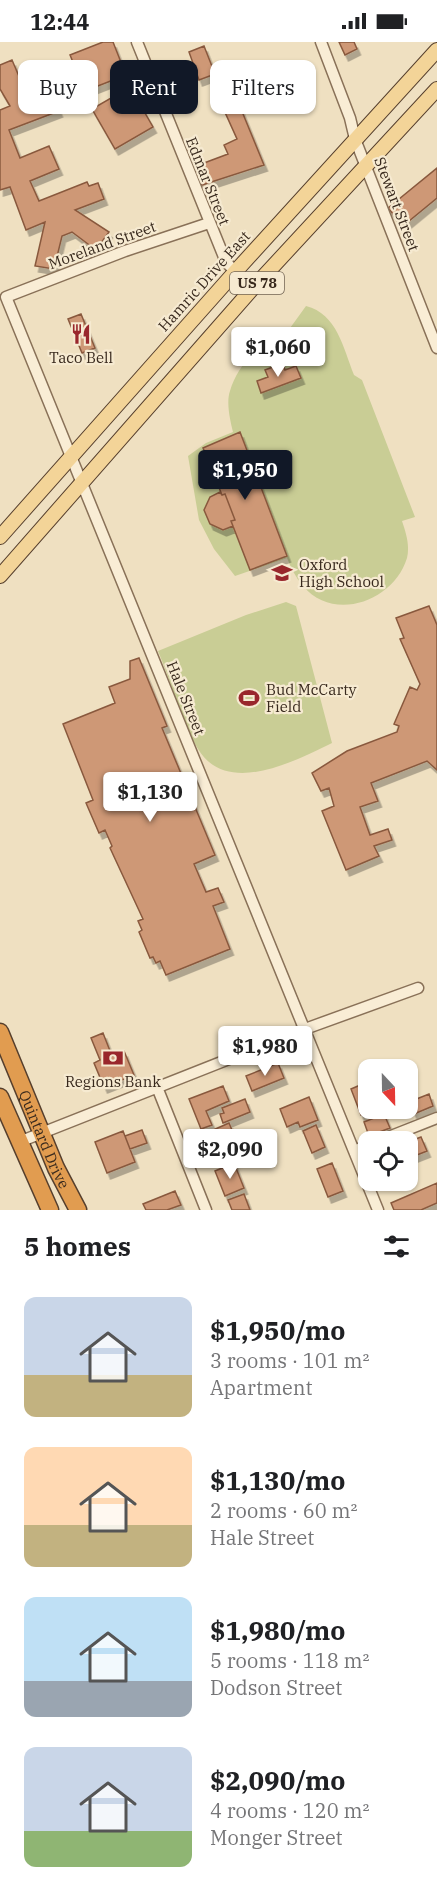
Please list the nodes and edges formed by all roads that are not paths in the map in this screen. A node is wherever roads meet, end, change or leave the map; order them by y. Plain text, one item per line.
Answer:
1 (137, 42) edge
2 (321, 42) edge
3 (437, 50) edge
4 (437, 89) edge
5 (355, 139) junction
6 (365, 166) junction
7 (209, 224) junction
8 (235, 272) junction
9 (252, 289) junction
10 (6, 297) joint
11 (437, 348) edge
12 (72, 457) junction
13 (82, 482) junction
14 (0, 537) edge
15 (0, 576) edge
16 (418, 988) dead end
17 (305, 1029) junction
18 (0, 1032) edge
19 (157, 1087) junction
20 (0, 1097) edge
21 (437, 1118) edge
22 (404, 1131) edge
23 (41, 1133) junction
24 (19, 1142) junction
25 (358, 1149) edge
26 (354, 1151) junction
27 (50, 1210) edge
28 (78, 1210) edge
29 (206, 1210) edge
30 (378, 1210) edge

1 - 7 street, Edmar Street
2 - 5 street, Stewart Street
3 - 5 main road, Hamric Drive East / US 78
4 - 6 main road, US 78
5 - 6 street, Stewart Street
5 - 8 main road, Hamric Drive East / US 78
6 - 9 main road, US 78
6 - 11 street, Stewart Street
7 - 8 street, Edmar Street
7 - 10 street, Moreland Street
8 - 9 street, Edmar Street
8 - 12 main road, Hamric Drive East / US 78
9 - 13 main road, US 78
10 - 12 street, Hale Street
12 - 13 street, Hale Street
12 - 14 main road, Hamric Drive East / US 78
13 - 15 main road, US 78
13 - 17 street, Hale Street
16 - 17 street
17 - 19 street
17 - 26 street, Hale Street
18 - 23 highway, Quintard Drive
19 - 23 street
19 - 29 street
20 - 24 highway, Quintard Drive
21 - 22 street
23 - 24 street
23 - 28 highway, Quintard Drive
24 - 27 highway, Quintard Drive
25 - 26 street
26 - 30 street, Hale Street

